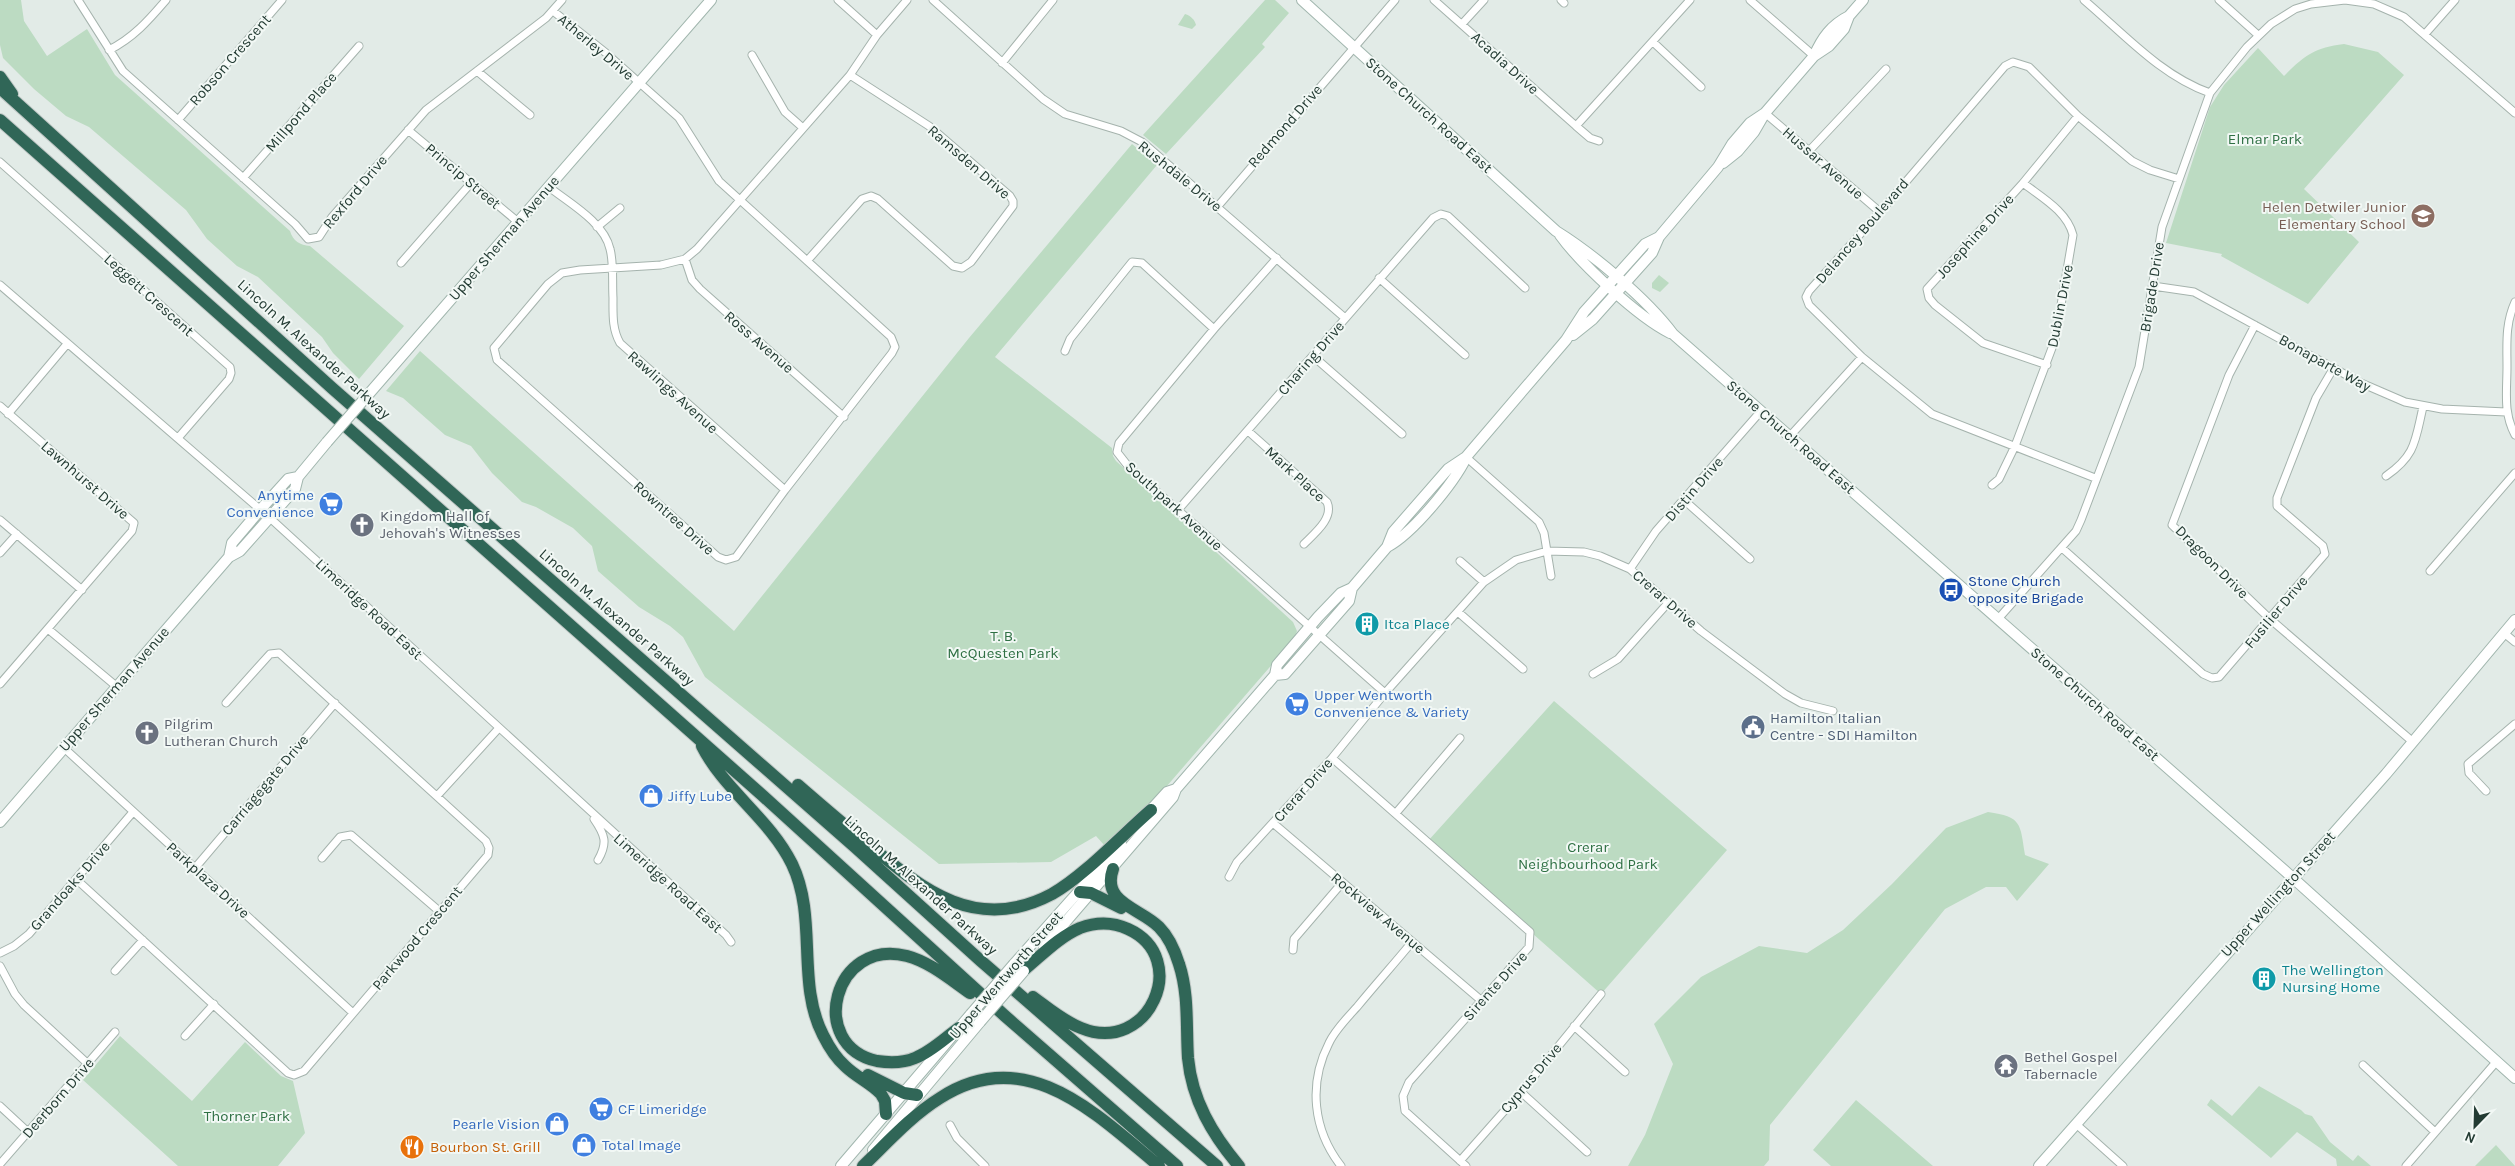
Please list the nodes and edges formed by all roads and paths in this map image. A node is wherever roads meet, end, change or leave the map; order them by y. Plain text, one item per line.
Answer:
1 (78, 0) edge
2 (166, 0) edge
3 (282, 0) edge
4 (562, 0) edge
5 (711, 0) edge
6 (838, 0) edge
7 (907, 0) edge
8 (933, 0) edge
9 (1053, 0) edge
10 (1302, 0) edge
11 (1395, 0) edge
12 (1434, 0) edge
13 (1484, 0) edge
14 (1750, 0) edge
15 (1863, 0) edge
16 (2084, 0) edge
17 (2219, 0) edge
18 (2345, 0) edge
19 (2455, 0) edge
20 (1688, 1) edge
21 (2374, 2) edge
22 (553, 11) junction
23 (1462, 24) junction
24 (2425, 34) junction
25 (877, 35) junction
26 (2258, 35) junction
27 (1653, 42) junction
28 (359, 46) dead end
29 (1354, 46) junction
30 (109, 50) junction
31 (752, 55) dead end
32 (1814, 56) junction
33 (1002, 63) junction
34 (1886, 69) dead end
35 (477, 71) junction
36 (850, 75) junction
37 (0, 77) edge
38 (638, 83) junction
39 (1701, 87) dead end
40 (0, 88) edge
41 (2210, 93) junction
42 (22, 108) junction
43 (1765, 113) junction
44 (2515, 113) edge
45 (530, 115) dead end
46 (2078, 116) junction
47 (0, 120) edge
48 (178, 120) junction
49 (1576, 126) junction
50 (0, 128) edge
51 (803, 128) junction
52 (408, 130) junction
53 (18, 136) junction
54 (1599, 141) dead end
55 (1810, 151) junction
56 (0, 162) edge
57 (243, 178) junction
58 (2179, 179) junction
59 (471, 182) junction
60 (2023, 183) junction
61 (549, 187) junction
62 (740, 200) junction
63 (1218, 206) junction
64 (620, 208) dead end
65 (1880, 212) junction
66 (518, 222) junction
67 (597, 226) junction
68 (1659, 237) junction
69 (1277, 258) junction
70 (685, 259) junction
71 (807, 261) junction
72 (401, 263) dead end
73 (612, 268) junction
74 (1379, 278) junction
75 (1612, 281) junction
76 (0, 285) edge
77 (2153, 286) junction
78 (1525, 288) dead end
79 (1620, 288) junction
80 (2515, 302) edge
81 (1345, 318) junction
82 (2255, 325) junction
83 (1214, 329) junction
84 (1566, 340) junction
85 (67, 344) junction
86 (1065, 351) dead end
87 (1466, 355) dead end
88 (1313, 356) junction
89 (1862, 357) junction
90 (2047, 365) junction
91 (2511, 367) edge
92 (2333, 369) junction
93 (0, 406) edge
94 (2423, 407) junction
95 (1761, 411) junction
96 (2506, 412) junction
97 (8, 414) junction
98 (844, 417) junction
99 (1248, 431) junction
100 (1402, 434) dead end
101 (1790, 436) junction
102 (2515, 436) edge
103 (178, 438) junction
104 (2015, 446) junction
105 (1466, 457) junction
106 (2515, 472) edge
107 (298, 476) junction
108 (2386, 476) dead end
109 (2095, 478) junction
110 (1992, 485) dead end
111 (785, 490) junction
112 (1684, 500) junction
113 (260, 510) junction
114 (1178, 510) junction
115 (270, 518) junction
116 (0, 520) edge
117 (17, 534) junction
118 (1304, 544) dead end
119 (2062, 548) junction
120 (1548, 551) junction
121 (0, 552) edge
122 (229, 557) junction
123 (1750, 559) dead end
124 (1460, 561) dead end
125 (1630, 569) junction
126 (2430, 571) dead end
127 (1551, 576) dead end
128 (1484, 582) junction
129 (1352, 588) junction
130 (82, 590) junction
131 (1668, 602) junction
132 (1458, 612) junction
133 (1998, 619) junction
134 (2270, 619) junction
135 (2515, 620) edge
136 (1309, 627) junction
137 (48, 629) junction
138 (2504, 633) junction
139 (1318, 636) junction
140 (2515, 642) edge
141 (1523, 669) dead end
142 (1594, 674) dead end
143 (1275, 675) junction
144 (0, 684) edge
145 (671, 685) junction
146 (116, 686) junction
147 (1386, 693) junction
148 (226, 703) dead end
149 (335, 703) junction
150 (1833, 711) dead end
151 (2515, 724) edge
152 (498, 728) junction
153 (1460, 738) dead end
154 (700, 742) junction
155 (2412, 742) junction
156 (63, 747) junction
157 (1332, 758) junction
158 (1176, 789) junction
159 (2486, 791) dead end
160 (437, 796) junction
161 (585, 807) junction
162 (1150, 810) junction
163 (133, 812) junction
164 (1396, 813) junction
165 (0, 822) edge
166 (1273, 823) junction
167 (322, 858) dead end
168 (598, 860) dead end
169 (195, 868) junction
170 (1113, 869) junction
171 (1229, 877) dead end
172 (2293, 878) junction
173 (76, 879) junction
174 (1342, 883) junction
175 (1085, 892) junction
176 (439, 911) junction
177 (143, 940) junction
178 (731, 942) dead end
179 (1412, 942) junction
180 (1293, 950) dead end
181 (0, 953) edge
182 (1177, 959) junction
183 (981, 961) junction
184 (0, 966) edge
185 (1021, 968) junction
186 (115, 971) dead end
187 (1601, 994) dead end
188 (1483, 1002) junction
189 (214, 1004) junction
190 (353, 1013) junction
191 (1005, 1016) junction
192 (1574, 1026) junction
193 (959, 1028) junction
194 (115, 1032) dead end
195 (185, 1036) dead end
196 (830, 1046) junction
197 (2497, 1061) junction
198 (87, 1063) junction
199 (2363, 1065) dead end
200 (1625, 1072) dead end
201 (2515, 1078) edge
202 (1521, 1092) junction
203 (911, 1094) junction
204 (0, 1106) edge
205 (886, 1114) junction
206 (2076, 1124) junction
207 (950, 1126) dead end
208 (28, 1132) junction
209 (2435, 1132) junction
210 (1587, 1152) dead end
211 (1460, 1161) junction
212 (0, 1164) edge
213 (840, 1166) edge
214 (861, 1166) edge
215 (985, 1166) edge
216 (1159, 1166) edge
217 (1177, 1166) edge
218 (1217, 1166) edge
219 (1239, 1166) edge
220 (1341, 1166) edge
221 (1466, 1166) edge
222 (2038, 1166) edge
223 (2123, 1166) edge
224 (2406, 1166) edge

1 - 30 street, Rexford Drive
2 - 30 street
3 - 48 street, Robson Crescent
4 - 22 street, Rexford Drive
5 - 38 main road, Upper Sherman Avenue
6 - 25 street
7 - 25 street
8 - 33 street, Rushdale Drive
9 - 33 street
10 - 29 main road, Stone Church Road East
11 - 29 street, Redmond Drive
12 - 23 street, Acadia Drive
13 - 23 street
14 - 32 street
15 - 32 main road, Upper Wentworth Street
16 - 41 street
17 - 26 street
18 - 21 street, Brigade Drive
18 - 26 street, Brigade Drive
19 - 24 street
20 - 27 street
21 - 24 street, Brigade Drive
22 - 35 street, Rexford Drive
22 - 38 street, Atherley Drive
23 - 49 street, Acadia Drive
24 - 44 street, Brigade Drive
25 - 36 street
26 - 41 street, Brigade Drive
27 - 39 street
27 - 49 street
28 - 57 street, Millpond Place
29 - 63 street, Redmond Drive
29 - 75 main road, Stone Church Road East
30 - 48 street, Rexford Drive
31 - 51 street
32 - 43 main road, Upper Wentworth Street
33 - 63 street, Rushdale Drive
34 - 55 street
35 - 45 street
35 - 52 street, Rexford Drive
36 - 51 street
36 - 71 street, Ramsden Drive
37 - 42 highway
38 - 61 main road, Upper Sherman Avenue
38 - 62 street, Rowntree Drive
40 - 42 highway, Lincoln M. Alexander Parkway
41 - 58 street, Brigade Drive
42 - 145 highway, Lincoln M. Alexander Parkway
43 - 55 street, Hussar Avenue
43 - 68 main road, Upper Wentworth Street
46 - 58 street, Delancey Boulevard
46 - 60 street, Josephine Drive
46 - 65 street, Delancey Boulevard
47 - 53 highway
48 - 57 street, Rexford Drive
49 - 54 street, Acadia Drive
50 - 53 highway
51 - 62 street
52 - 57 street, Rexford Drive
52 - 59 street, Princip Street
53 - 154 highway
55 - 65 street, Hussar Avenue
56 - 103 street, Leggett Crescent
58 - 77 street, Brigade Drive
59 - 66 street, Princip Street
59 - 72 street
60 - 90 street, Dublin Drive
60 - 90 street, Josephine Drive
61 - 66 main road, Upper Sherman Avenue
61 - 67 street
62 - 70 street
62 - 71 street, Rowntree Drive
63 - 69 street, Rushdale Drive
64 - 67 street
65 - 89 street, Delancey Boulevard
66 - 107 main road, Upper Sherman Avenue, bridge
67 - 73 street, Rawlings Avenue
68 - 75 main road, Upper Wentworth Street
68 - 79 main road, Upper Wentworth Street
69 - 81 street, Rushdale Drive
69 - 83 street, Southpark Avenue
70 - 73 street, Rowntree Drive
70 - 98 street, Ross Avenue
71 - 98 street, Rowntree Drive
73 - 111 street, Rawlings Avenue
73 - 111 street, Rowntree Drive
74 - 78 street, Charing Drive
74 - 81 street, Charing Drive
74 - 87 street
75 - 79 main road, Stone Church Road East
75 - 84 main road, Upper Wentworth Street
76 - 85 street, Limeridge Road East
77 - 82 street, Bonaparte Way
77 - 109 street, Brigade Drive
79 - 84 main road, Upper Wentworth Street
79 - 95 main road, Stone Church Road East
80 - 91 street
81 - 88 street, Charing Drive
82 - 92 street, Bonaparte Way
82 - 134 street, Dragoon Drive
83 - 86 street
83 - 114 street, Southpark Avenue
84 - 105 main road, Upper Wentworth Street
85 - 97 street
85 - 103 street, Limeridge Road East
88 - 99 street, Charing Drive
88 - 100 street
89 - 101 street
89 - 104 street, Delancey Boulevard
90 - 104 street, Dublin Drive
91 - 96 street
92 - 94 street, Bonaparte Way
92 - 134 street, Fusilier Drive
93 - 97 street, Lawnhurst Drive
94 - 96 street, Bonaparte Way
94 - 108 street
95 - 101 main road, Stone Church Road East
95 - 112 street, Distin Drive
96 - 102 street
97 - 130 street, Lawnhurst Drive
98 - 111 street, Rowntree Drive
99 - 114 street, Charing Drive
99 - 118 street, Mark Place
101 - 133 main road, Stone Church Road East
103 - 113 street, Limeridge Road East
104 - 109 street, Delancey Boulevard
104 - 110 street, Dublin Drive
105 - 120 street
105 - 129 main road, Upper Wentworth Street
106 - 126 street
107 - 113 main road, Upper Sherman Avenue
107 - 115 main road, Upper Sherman Avenue
109 - 119 street, Brigade Drive
112 - 123 street
112 - 125 street, Distin Drive
113 - 115 street, Limeridge Road East
113 - 122 main road, Upper Sherman Avenue
114 - 136 street, Southpark Avenue
115 - 122 main road, Upper Sherman Avenue
115 - 152 street, Limeridge Road East
116 - 117 street
117 - 121 street
117 - 130 street
119 - 133 street, Brigade Drive
119 - 134 street, Fusilier Drive
120 - 125 street, Crerar Drive
120 - 127 street
120 - 128 street, Crerar Drive
122 - 146 main road, Upper Sherman Avenue
124 - 128 street
125 - 131 street, Crerar Drive
128 - 132 street, Crerar Drive
129 - 136 main road, Upper Wentworth Street
129 - 139 main road, Upper Wentworth Street
130 - 137 street, Lawnhurst Drive
131 - 142 street
131 - 150 street, Crerar Drive
132 - 141 street
132 - 147 street, Crerar Drive
133 - 172 main road, Stone Church Road East
134 - 155 street, Dragoon Drive
135 - 138 main road, Upper Wellington Street
136 - 139 street, Southpark Avenue
136 - 143 main road, Upper Wentworth Street
137 - 144 street, Lawnhurst Drive
137 - 146 street
138 - 140 street
138 - 155 main road, Upper Wellington Street
139 - 143 main road, Upper Wentworth Street
139 - 147 street, Southpark Avenue
143 - 158 main road, Upper Wentworth Street
145 - 162 highway
145 - 183 highway, Lincoln M. Alexander Parkway
146 - 156 main road, Upper Sherman Avenue
147 - 157 street, Crerar Drive
148 - 149 street, Parkwood Crescent
149 - 160 street, Parkwood Crescent
149 - 169 street, Carriagegate Drive
151 - 159 street
152 - 160 street
152 - 161 street, Limeridge Road East
153 - 164 street
154 - 191 highway
154 - 196 highway
155 - 172 main road, Upper Wellington Street
156 - 163 street, Parkplaza Drive
156 - 165 main road, Upper Sherman Avenue
157 - 164 street, Sirente Drive
157 - 166 street, Crerar Drive
158 - 162 main road, Upper Wentworth Street
158 - 170 main road, Upper Wentworth Street
160 - 176 street, Parkwood Crescent
161 - 168 street
161 - 178 street, Limeridge Road East
162 - 175 main road, Upper Wentworth Street
163 - 169 street, Parkplaza Drive
163 - 173 street, Grandoaks Drive
164 - 188 street, Sirente Drive
166 - 171 street, Crerar Drive
166 - 174 street, Rockview Avenue
167 - 176 street
169 - 190 street, Parkplaza Drive
170 - 175 main road, Upper Wentworth Street
170 - 182 highway
172 - 197 main road, Stone Church Road East
172 - 206 main road, Upper Wellington Street
173 - 177 street, Parkwood Crescent
173 - 181 street, Grandoaks Drive
174 - 179 street, Rockview Avenue
174 - 180 street
175 - 182 highway
175 - 185 main road, Upper Wentworth Street
176 - 190 street, Parkwood Crescent
177 - 186 street
177 - 189 street, Parkwood Crescent
179 - 188 street, Rockview Avenue
179 - 220 street
182 - 219 highway
183 - 185 highway
183 - 218 highway, Lincoln M. Alexander Parkway
184 - 198 street
185 - 193 main road, Upper Wentworth Street, bridge
185 - 203 main road, Upper Wentworth Street, bridge
187 - 192 street, Cyprus Drive
188 - 211 street, Sirente Drive
189 - 190 street, Parkwood Crescent
189 - 195 street
191 - 193 highway
191 - 217 highway
192 - 200 street
192 - 202 street, Cyprus Drive
193 - 203 main road, Upper Wentworth Street
194 - 198 street, Deerborn Drive
196 - 203 highway
196 - 205 highway
197 - 201 main road, Stone Church Road East
197 - 209 street
198 - 208 street, Deerborn Drive
199 - 209 street
202 - 210 street
202 - 211 street, Cyprus Drive
203 - 205 main road, Upper Wentworth Street
203 - 214 main road, Upper Wentworth Street
204 - 208 street
205 - 213 main road, Upper Wentworth Street
206 - 222 main road, Upper Wellington Street
206 - 223 street
207 - 215 street
208 - 212 street, Deerborn Drive
209 - 224 street
211 - 221 street, Sirente Drive
214 - 216 highway

